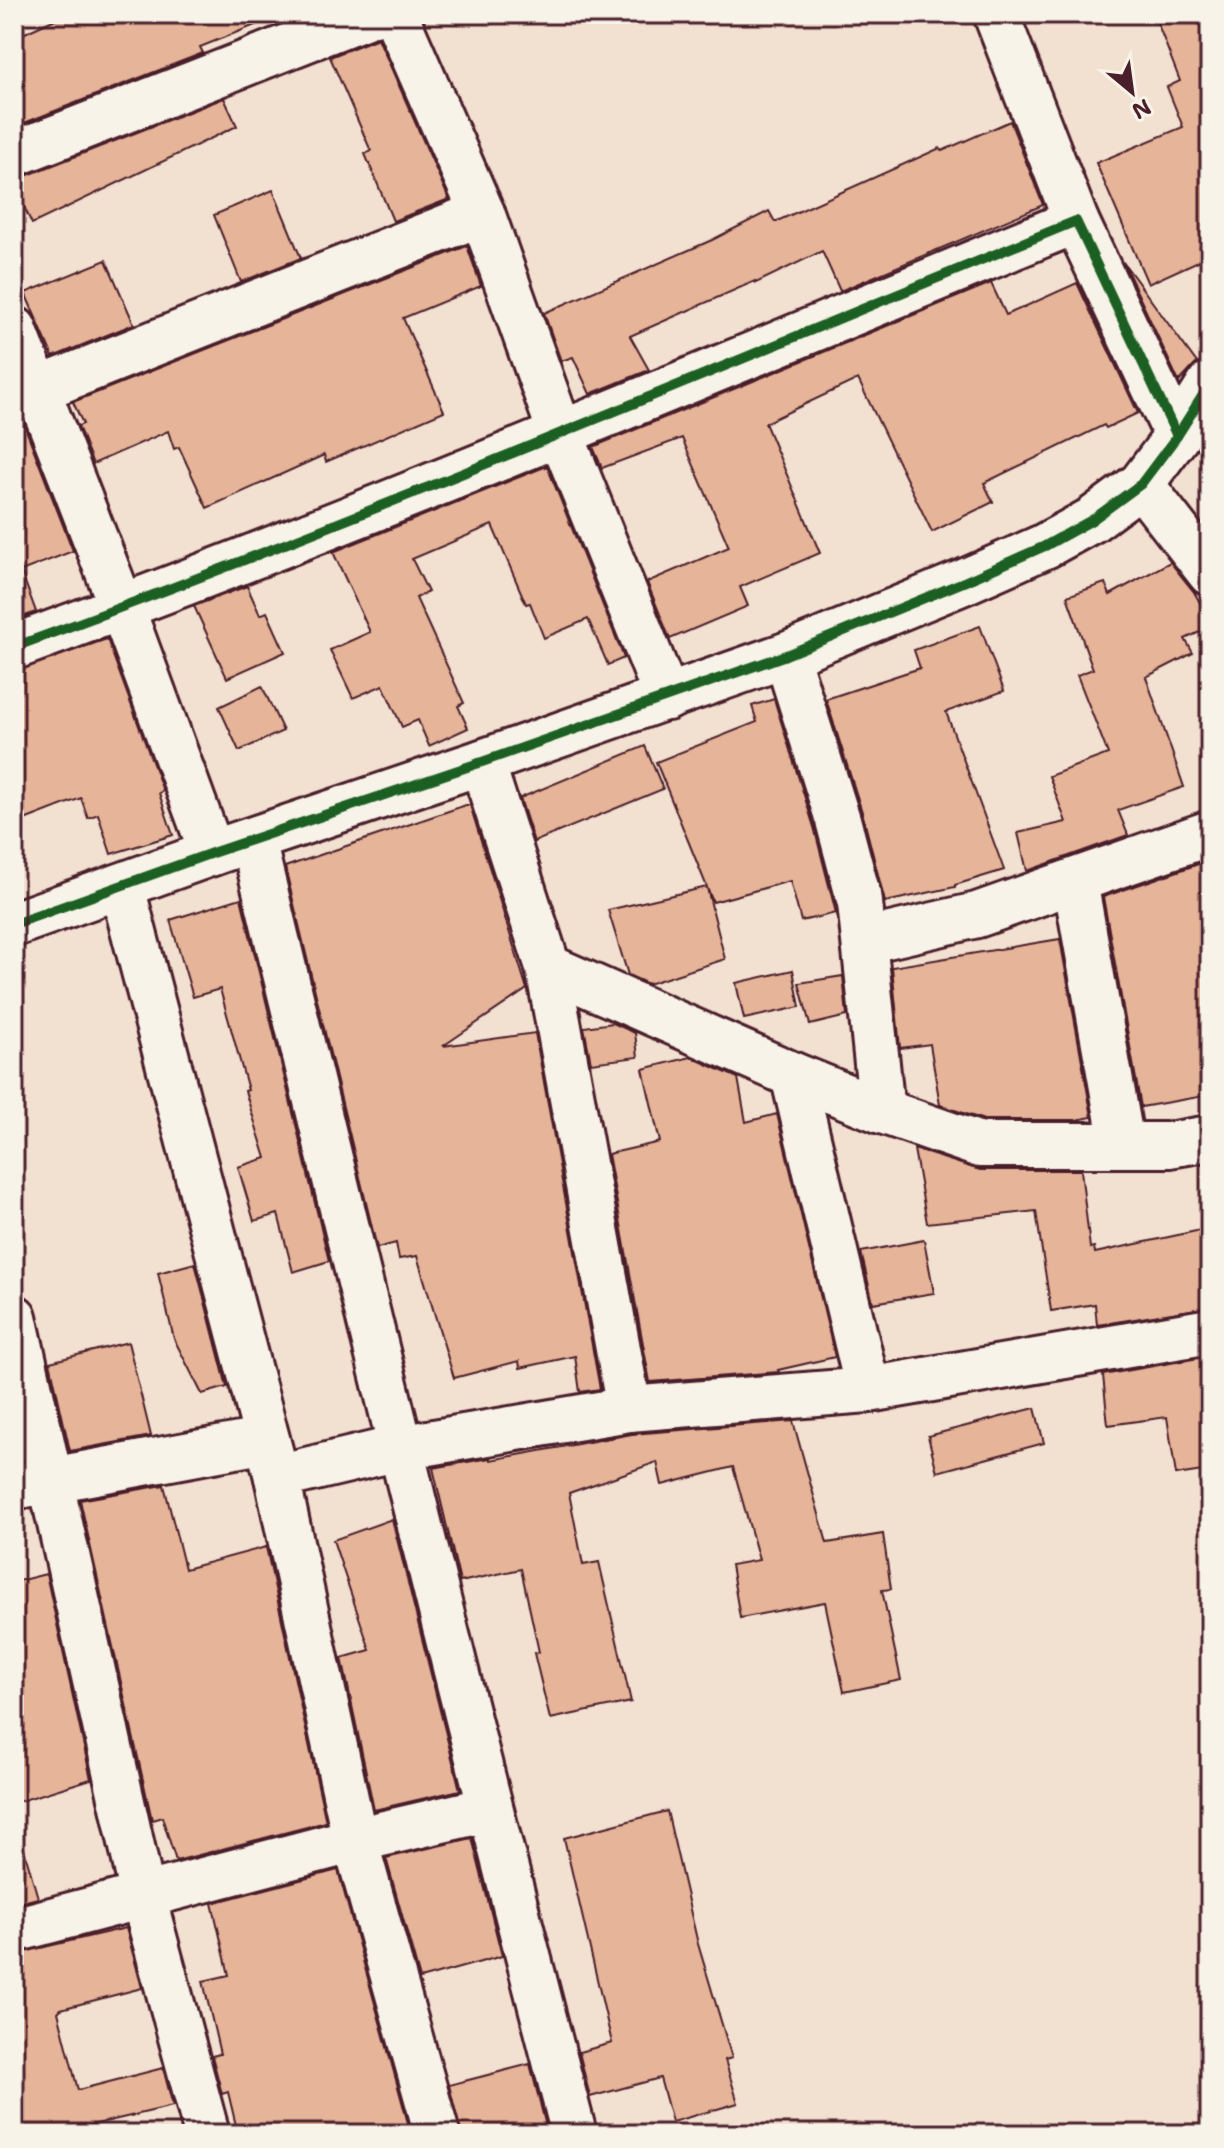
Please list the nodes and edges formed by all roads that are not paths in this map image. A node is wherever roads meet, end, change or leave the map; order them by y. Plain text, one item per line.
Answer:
1 (371, 14) edge
2 (395, 14) edge
3 (996, 14) edge
4 (14, 154) edge
5 (482, 213) junction
6 (1076, 221) junction
7 (14, 329) edge
8 (1210, 384) edge
9 (26, 395) edge
10 (560, 432) junction
11 (1177, 436) junction
12 (1141, 484) junction
13 (1210, 573) edge
14 (122, 608) junction
15 (14, 647) edge
16 (786, 655) junction
17 (667, 698) junction
18 (482, 762) junction
19 (1210, 833) edge
20 (253, 840) junction
21 (212, 853) junction
22 (1075, 881) junction
23 (122, 887) junction
24 (14, 924) edge
25 (865, 941) junction
26 (548, 967) junction
27 (793, 1075) junction
28 (882, 1111) junction
29 (1210, 1138) edge
30 (1122, 1144) junction
31 (14, 1317) edge
32 (1210, 1331) edge
33 (868, 1390) junction
34 (629, 1409) junction
35 (399, 1448) junction
36 (272, 1458) junction
37 (33, 1483) edge
38 (489, 1809) junction
39 (355, 1840) junction
40 (143, 1896) junction
41 (14, 1930) edge
42 (207, 2134) edge
43 (437, 2134) edge
44 (574, 2134) edge

1 - 4 street
2 - 5 street
3 - 6 street
5 - 9 street
5 - 10 street
6 - 10 street
6 - 11 street
7 - 9 street
8 - 11 street
9 - 14 street
10 - 14 street
10 - 17 street
11 - 12 street
12 - 13 street
12 - 16 street
14 - 15 street
14 - 21 street
16 - 17 street
16 - 25 street
17 - 18 street
18 - 20 street
18 - 26 street
19 - 22 street
20 - 21 street
20 - 35 street
21 - 23 street
22 - 25 street
22 - 30 street
23 - 24 street
23 - 36 street
25 - 28 street
26 - 27 street
26 - 34 street
27 - 28 street
27 - 33 street
28 - 30 street
29 - 30 street
31 - 37 street
32 - 33 street
33 - 34 street
34 - 35 street
35 - 36 street
35 - 38 street
36 - 37 street
36 - 39 street
37 - 40 street
38 - 39 street
38 - 44 street
39 - 40 street
39 - 43 street
40 - 41 street
40 - 42 street

